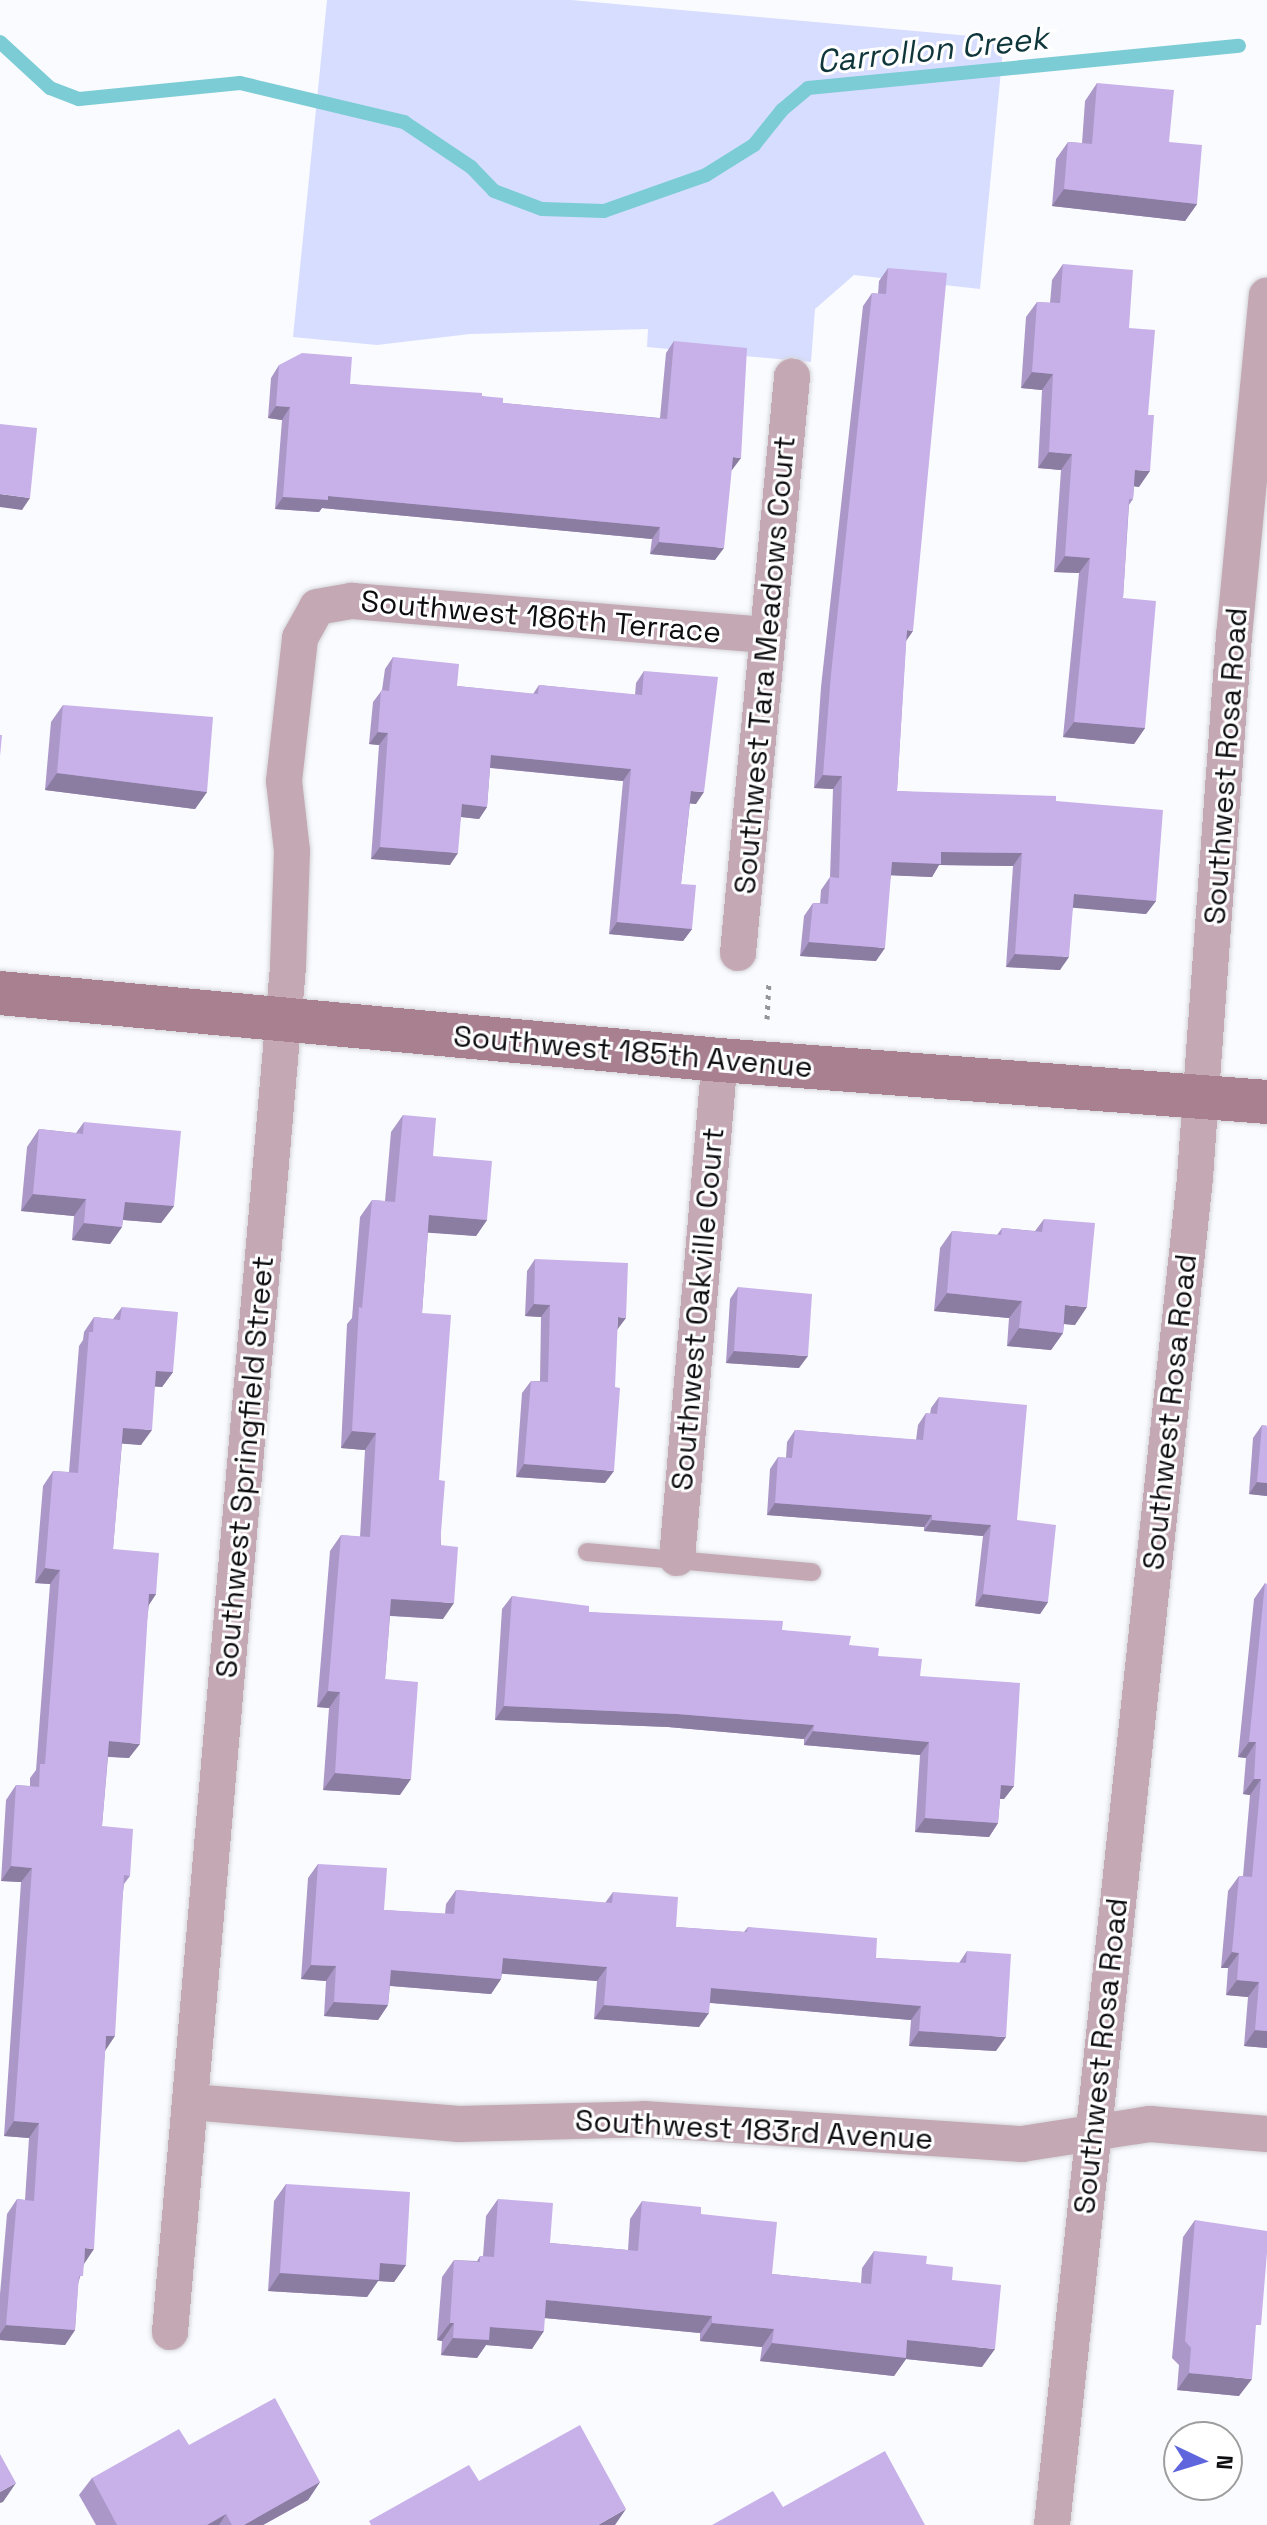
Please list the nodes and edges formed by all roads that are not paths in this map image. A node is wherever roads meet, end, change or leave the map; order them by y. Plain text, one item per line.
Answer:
1 (1267, 296) edge
2 (792, 377) dead end
3 (317, 607) joint
4 (766, 635) junction
5 (738, 953) road end
6 (0, 993) edge
7 (284, 1022) junction
8 (720, 1060) junction
9 (1202, 1096) junction
10 (1267, 1102) edge
11 (587, 1552) dead end
12 (677, 1558) junction
13 (812, 1572) dead end
14 (191, 2102) junction
15 (1091, 2133) junction
16 (1267, 2134) edge
17 (170, 2332) dead end
18 (1052, 2525) edge

1 - 9 street, Southwest Rosa Road
2 - 4 street, Southwest Tara Meadows Court
3 - 4 street, Southwest 186th Terrace
3 - 7 street, Southwest Springfield Street
4 - 5 street, Southwest Tara Meadows Court
6 - 7 main road, Southwest 185th Avenue
7 - 8 main road, Southwest 185th Avenue
7 - 14 street, Southwest Springfield Street
8 - 9 main road, Southwest 185th Avenue
8 - 12 street, Southwest Oakville Court
9 - 10 main road, Southwest 185th Avenue
9 - 15 street, Southwest Rosa Road
11 - 12 lane
12 - 13 lane
14 - 15 street, Southwest 183rd Avenue
14 - 17 street, Southwest Springfield Street
15 - 16 street, Southwest 183rd Avenue
15 - 18 street, Southwest Rosa Road

